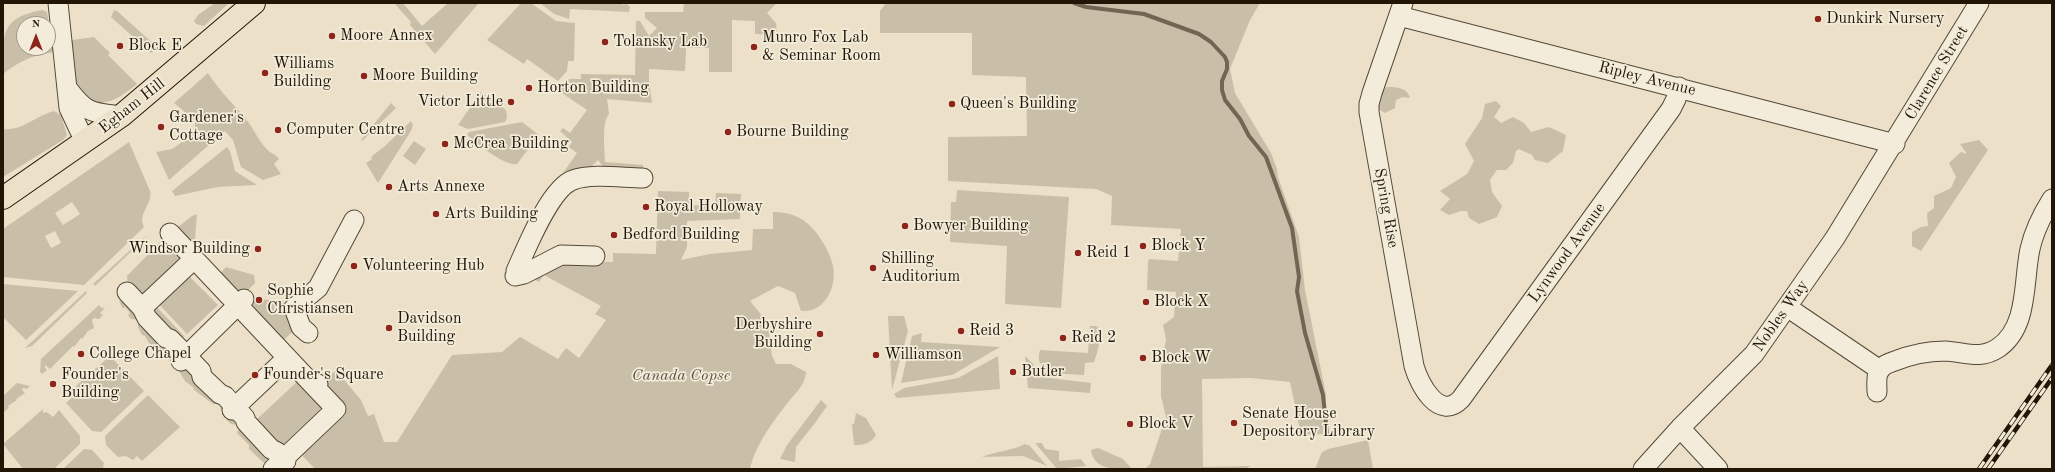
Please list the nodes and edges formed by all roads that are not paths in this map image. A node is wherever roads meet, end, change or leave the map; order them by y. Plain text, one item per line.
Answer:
1 (58, 3) edge
2 (254, 3) edge
3 (1979, 3) edge
4 (1401, 10) edge
5 (1679, 87) junction
6 (68, 89) junction
7 (121, 116) junction
8 (85, 142) junction
9 (1895, 144) junction
10 (643, 178) dead end
11 (3, 198) edge
12 (2052, 199) edge
13 (354, 220) dead end
14 (170, 233) dead end
15 (595, 256) dead end
16 (194, 259) junction
17 (127, 292) dead end
18 (241, 302) junction
19 (1787, 307) junction
20 (142, 308) junction
21 (308, 333) dead end
22 (183, 358) junction
23 (287, 358) junction
24 (1880, 370) junction
25 (1877, 392) dead end
26 (1443, 406) joint
27 (234, 408) junction
28 (1680, 428) junction
29 (281, 463) edge
30 (1643, 469) edge
31 (1718, 469) edge

1 - 6 street
2 - 7 main road, Egham Hill
3 - 9 street, Clarence Street
4 - 5 street, Ripley Avenue
4 - 26 street, Spring Rise
5 - 9 street, Ripley Avenue
5 - 26 street, Lynwood Avenue
6 - 7 street
6 - 8 street
7 - 8 main road, Egham Hill
8 - 11 main road, Egham Hill
9 - 19 street, Nobles Way
10 - 15 street
12 - 24 street
13 - 21 street
14 - 16 street
16 - 18 street
16 - 20 street
17 - 20 street
18 - 22 street
18 - 23 street
19 - 24 street
19 - 28 street, Nobles Way
20 - 22 street
22 - 27 street
23 - 27 street
23 - 29 street
24 - 25 street
27 - 29 street
28 - 30 street, Nobles Way
28 - 31 street

